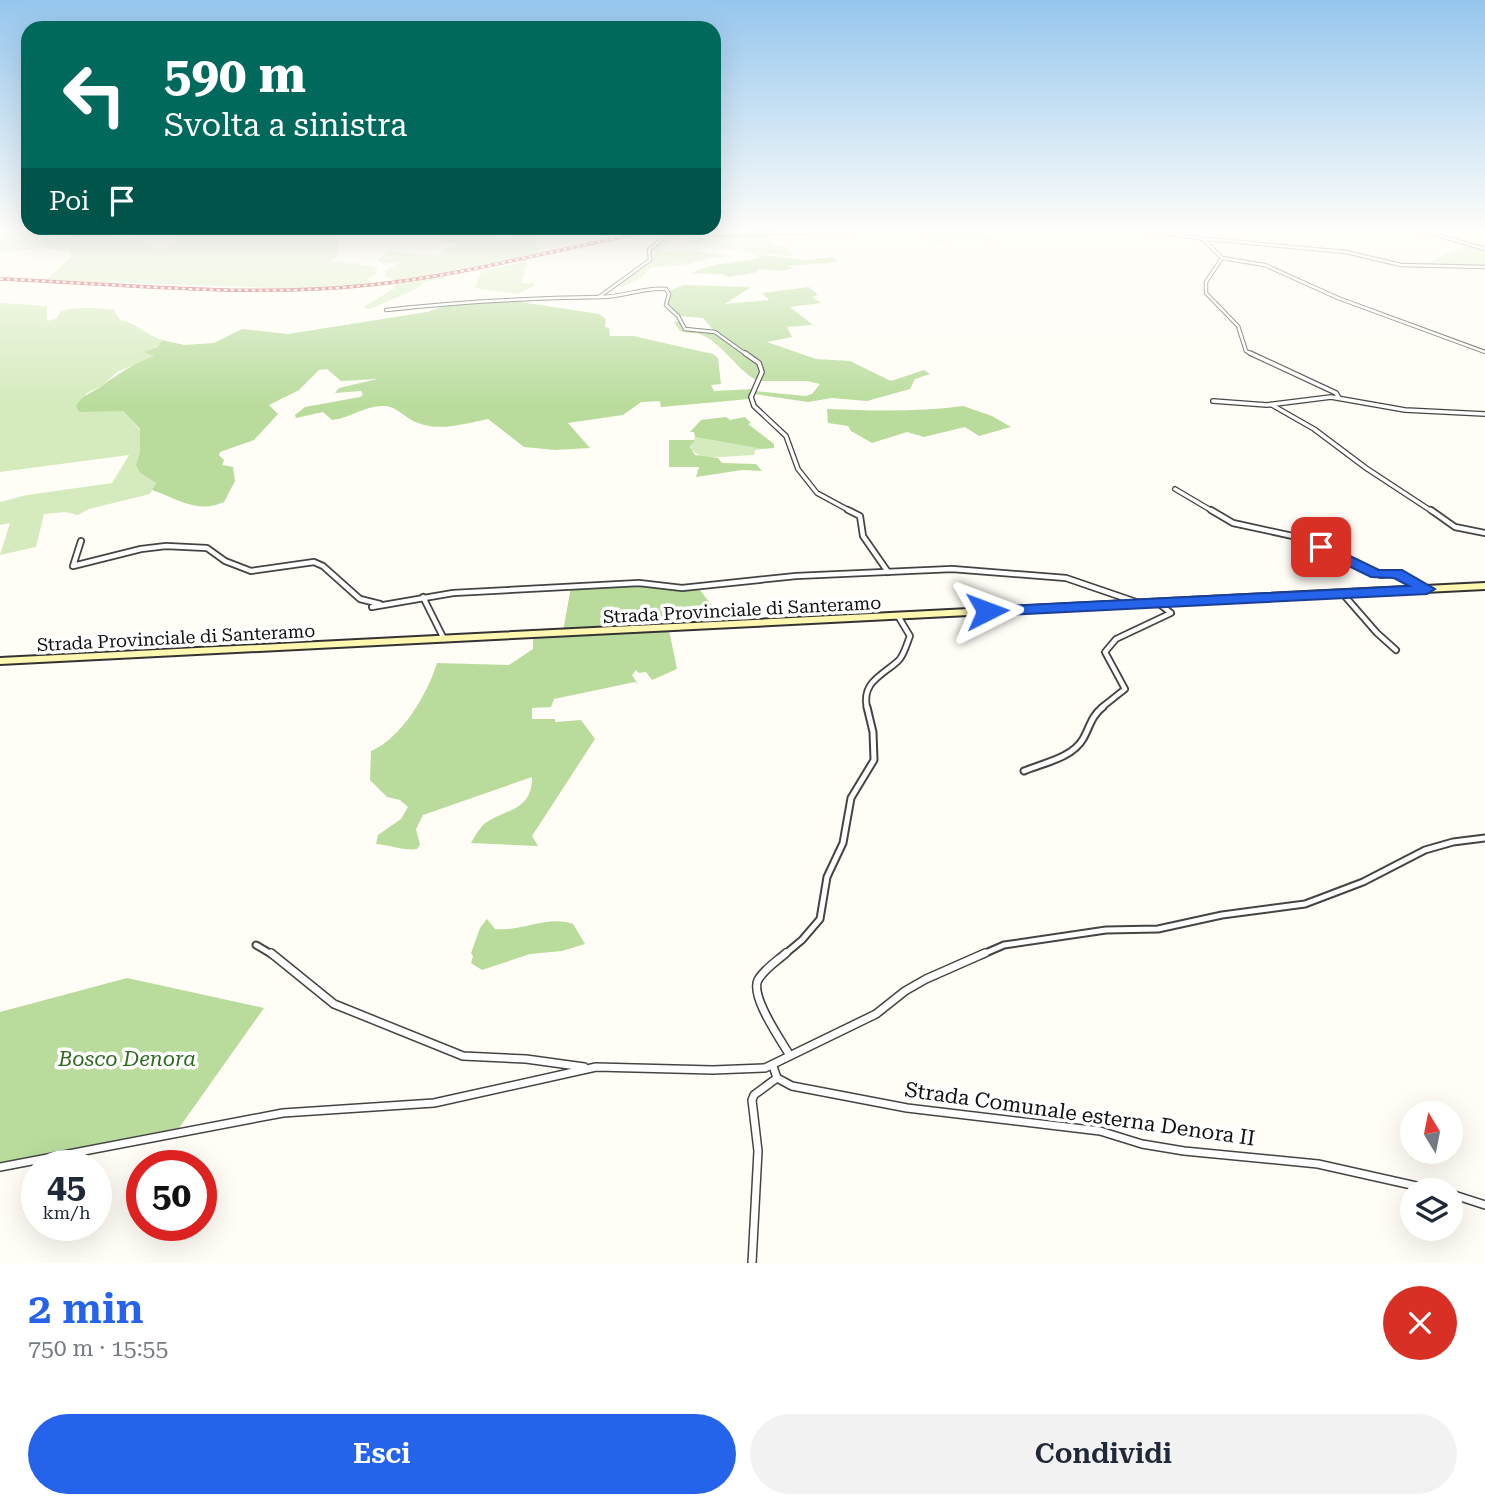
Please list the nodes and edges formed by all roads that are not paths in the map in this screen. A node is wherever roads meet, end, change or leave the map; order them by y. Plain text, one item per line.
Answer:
1 (611, 288) edge
2 (1206, 288) edge
3 (1314, 288) edge
4 (598, 297) junction
5 (386, 310) dead end
6 (1485, 352) edge
7 (1339, 398) junction
8 (1213, 401) dead end
9 (1272, 405) junction
10 (1485, 414) edge
11 (1175, 489) dead end
12 (1485, 533) edge
13 (81, 541) dead end
14 (888, 573) junction
15 (1485, 586) edge
16 (1427, 589) junction
17 (1343, 593) junction
18 (422, 597) junction
19 (1158, 603) junction
20 (1140, 604) junction
21 (384, 605) junction
22 (372, 607) dead end
23 (898, 616) junction
24 (444, 639) junction
25 (1396, 650) dead end
26 (0, 661) edge
27 (1024, 771) dead end
28 (1485, 838) edge
29 (256, 945) dead end
30 (789, 1054) junction
31 (772, 1066) junction
32 (590, 1068) junction
33 (777, 1078) junction
34 (0, 1167) edge
35 (1400, 1182) edge
36 (1463, 1198) edge
37 (1485, 1205) edge
38 (752, 1263) edge

1 - 4 street
2 - 7 street
3 - 6 street
4 - 5 street
4 - 14 street
7 - 9 street
7 - 10 street
8 - 9 street
9 - 12 street
11 - 16 street
13 - 21 street
14 - 18 street
14 - 20 street
15 - 16 main road, Strada Provinciale di Santeramo
16 - 17 main road, Strada Provinciale di Santeramo
17 - 19 main road, Strada Provinciale di Santeramo
17 - 25 street
18 - 21 street
18 - 24 street
19 - 20 main road, Strada Provinciale di Santeramo
19 - 27 street
20 - 23 main road, Strada Provinciale di Santeramo
21 - 22 street
23 - 24 main road, Strada Provinciale di Santeramo
23 - 30 street
24 - 26 main road, Strada Provinciale di Santeramo
28 - 30 street
29 - 32 street
30 - 31 street
31 - 32 street
31 - 33 street
32 - 34 street
33 - 35 street, Strada Comunale esterna Denora II
33 - 38 street
36 - 37 street

